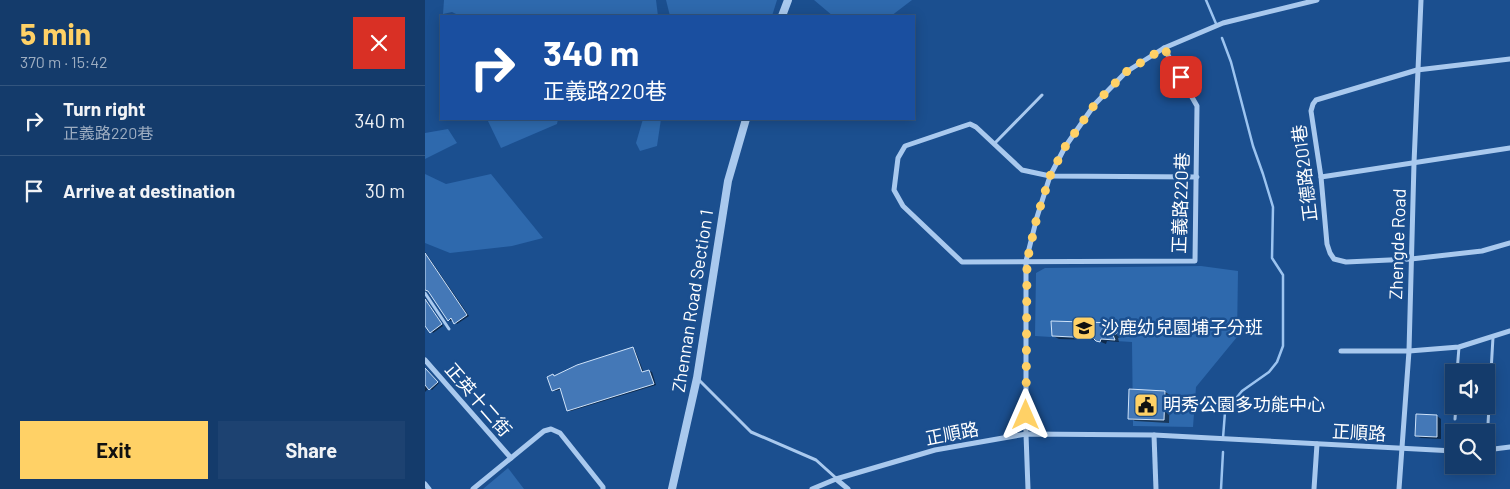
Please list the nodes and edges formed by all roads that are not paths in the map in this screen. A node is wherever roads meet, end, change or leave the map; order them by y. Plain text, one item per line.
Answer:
1 (788, 0) edge
2 (1317, 0) edge
3 (1421, 0) edge
4 (1288, 3) edge
5 (782, 15) edge
6 (1164, 48) junction
7 (1510, 59) edge
8 (1417, 70) junction
9 (1042, 95) dead end
10 (746, 120) edge
11 (994, 144) junction
12 (1510, 148) edge
13 (1414, 163) junction
14 (1050, 176) junction
15 (1197, 177) junction
16 (1321, 177) junction
17 (1510, 243) edge
18 (1411, 259) junction
19 (1027, 261) junction
20 (425, 293) edge
21 (449, 329) dead end
22 (1510, 331) edge
23 (1493, 336) junction
24 (1459, 347) junction
25 (1341, 351) dead end
26 (1409, 351) junction
27 (425, 360) edge
28 (1458, 364) edge
29 (697, 378) junction
30 (1455, 414) edge
31 (1455, 419) dead end
32 (1488, 424) dead end
33 (1026, 434) junction
34 (1154, 435) junction
35 (1317, 444) junction
36 (1510, 447) edge
37 (1401, 449) junction
38 (1495, 449) edge
39 (1445, 451) edge
40 (511, 458) junction
41 (836, 479) junction
42 (425, 484) edge
43 (429, 489) edge
44 (473, 489) edge
45 (603, 489) edge
46 (672, 489) edge
47 (812, 489) edge
48 (848, 489) edge
49 (1028, 489) edge
50 (1156, 489) edge
51 (1313, 489) edge
52 (1399, 489) edge

1 - 5 street
2 - 4 street
3 - 8 street, Zhengde Road
4 - 6 street
6 - 14 street
6 - 15 street, 正義路220巷
7 - 8 street, 正德路201巷
8 - 13 street, Zhengde Road
8 - 16 street, 正德路201巷
9 - 11 lane
10 - 29 street, Zhennan Road Section 1
11 - 14 street
11 - 19 street
12 - 13 street
13 - 16 street
13 - 18 street, Zhengde Road
14 - 15 street
14 - 19 street
15 - 19 street, 正義路220巷
16 - 18 street, 正德路201巷
17 - 18 street
18 - 26 street, Zhengde Road
19 - 33 street
20 - 21 lane
22 - 23 street
23 - 24 street
23 - 32 lane
24 - 26 street
24 - 28 lane
25 - 26 street
26 - 37 street, Zhengde Road
27 - 40 street, 正英十二街
29 - 41 lane
29 - 46 street, Zhennan Road Section 1
30 - 31 lane
33 - 34 street, 正順路
33 - 41 street, 正順路
33 - 49 street
34 - 35 street, 正順路
34 - 50 street
35 - 37 street, 正順路
35 - 51 street
36 - 38 street
37 - 39 street, 正順路
37 - 52 street, Zhengde Road
40 - 44 street
40 - 45 street
41 - 47 street, 正順路
41 - 48 street
42 - 43 street

